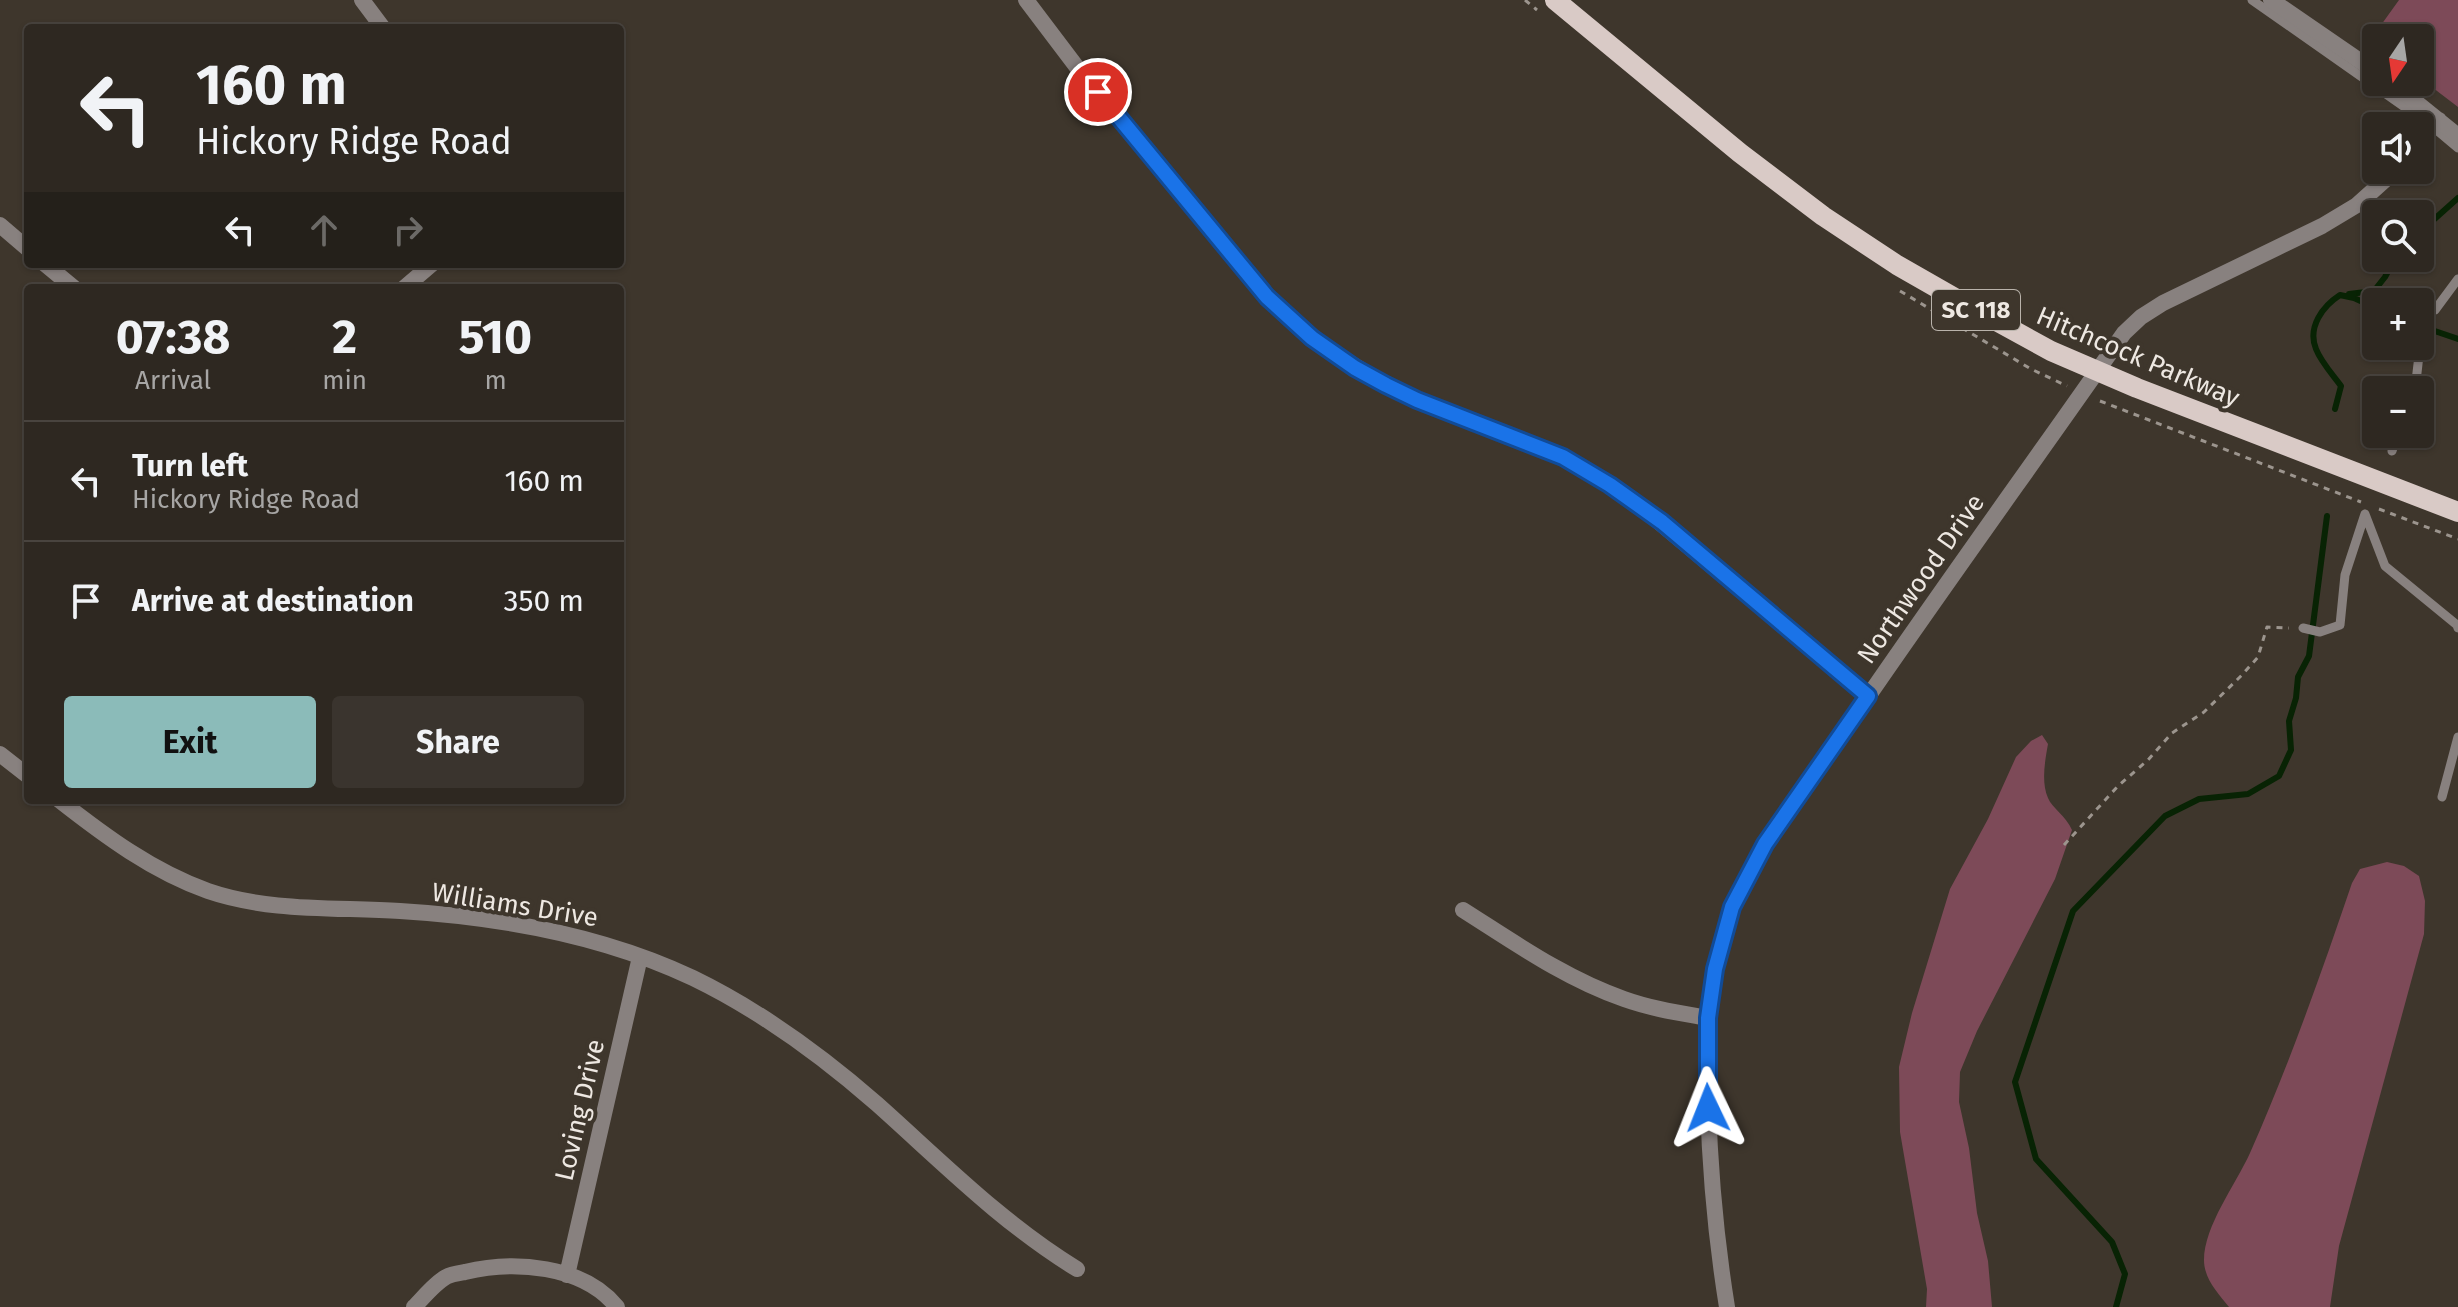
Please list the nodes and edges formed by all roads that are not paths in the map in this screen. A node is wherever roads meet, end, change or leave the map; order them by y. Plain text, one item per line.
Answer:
1 (362, 0) edge
2 (1026, 0) edge
3 (1555, 0) edge
4 (2252, 0) edge
5 (2271, 0) edge
6 (380, 24) edge
7 (2362, 62) edge
8 (2406, 96) edge
9 (2436, 123) junction
10 (2434, 125) edge
11 (2458, 136) edge
12 (2458, 148) edge
13 (2380, 184) edge
14 (0, 225) edge
15 (24, 246) edge
16 (50, 268) edge
17 (427, 268) edge
18 (2458, 279) edge
19 (69, 284) edge
20 (409, 284) edge
21 (2435, 310) dead end
22 (2097, 371) junction
23 (2393, 448) edge
24 (2392, 451) dead end
25 (2458, 512) edge
26 (2303, 628) road end
27 (2458, 628) edge
28 (1868, 696) junction
29 (2458, 737) edge
30 (0, 754) edge
31 (24, 773) edge
32 (2442, 797) dead end
33 (64, 804) edge
34 (1463, 910) dead end
35 (640, 957) junction
36 (1708, 1018) junction
37 (1077, 1269) dead end
38 (567, 1275) junction
39 (414, 1307) edge
40 (617, 1307) edge
41 (1727, 1307) edge

1 - 6 street
2 - 28 street
3 - 22 main road, Hitchcock Parkway / SC 118
4 - 9 lane
5 - 7 street
8 - 9 street
9 - 10 street
9 - 11 street
9 - 12 lane
13 - 22 street, Northwood Drive
14 - 15 street
16 - 19 street
17 - 20 street
18 - 21 lane
22 - 25 main road, Hitchcock Parkway / SC 118
22 - 28 street, Northwood Drive
23 - 24 lane
26 - 27 lane
28 - 36 street, Northwood Drive
29 - 32 lane
30 - 31 street
33 - 35 street, Williams Drive
34 - 36 street
35 - 37 street, Williams Drive
35 - 38 street, Loving Drive
36 - 41 street, Northwood Drive
38 - 39 street
38 - 40 street

